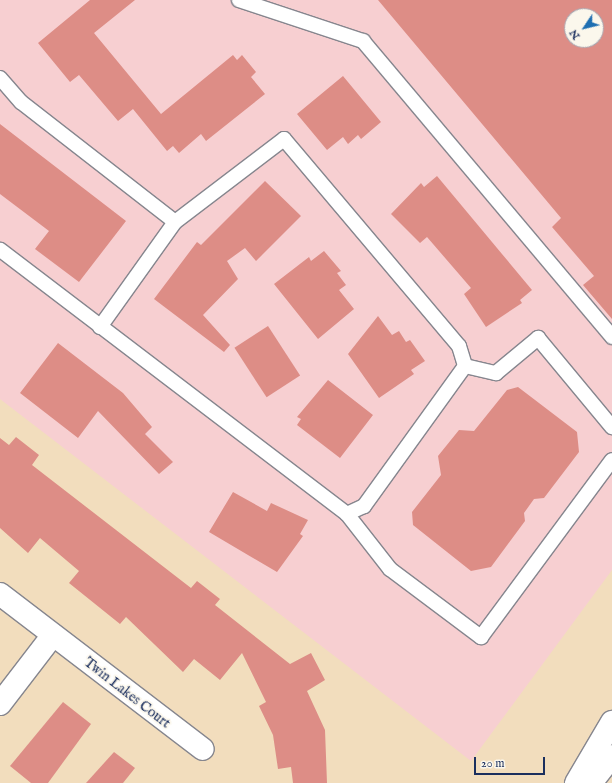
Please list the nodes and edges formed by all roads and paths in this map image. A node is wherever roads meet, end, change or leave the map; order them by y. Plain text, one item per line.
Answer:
1 (239, 0) edge
2 (0, 78) edge
3 (175, 222) junction
4 (0, 250) edge
5 (100, 327) junction
6 (612, 337) edge
7 (465, 366) junction
8 (612, 427) edge
9 (612, 460) edge
10 (347, 514) junction
11 (0, 594) edge
12 (53, 635) junction
13 (0, 704) edge
14 (612, 722) edge
15 (203, 749) dead end
16 (612, 756) edge
17 (576, 783) edge
18 (591, 783) edge

1 - 6 lane
2 - 3 lane
3 - 5 lane
3 - 7 lane
4 - 5 lane
5 - 10 lane
7 - 8 lane
7 - 10 lane
9 - 10 lane
11 - 12 main road, Twin Lakes Court
12 - 13 main road
12 - 15 main road, Twin Lakes Court
14 - 17 main road
16 - 18 main road

